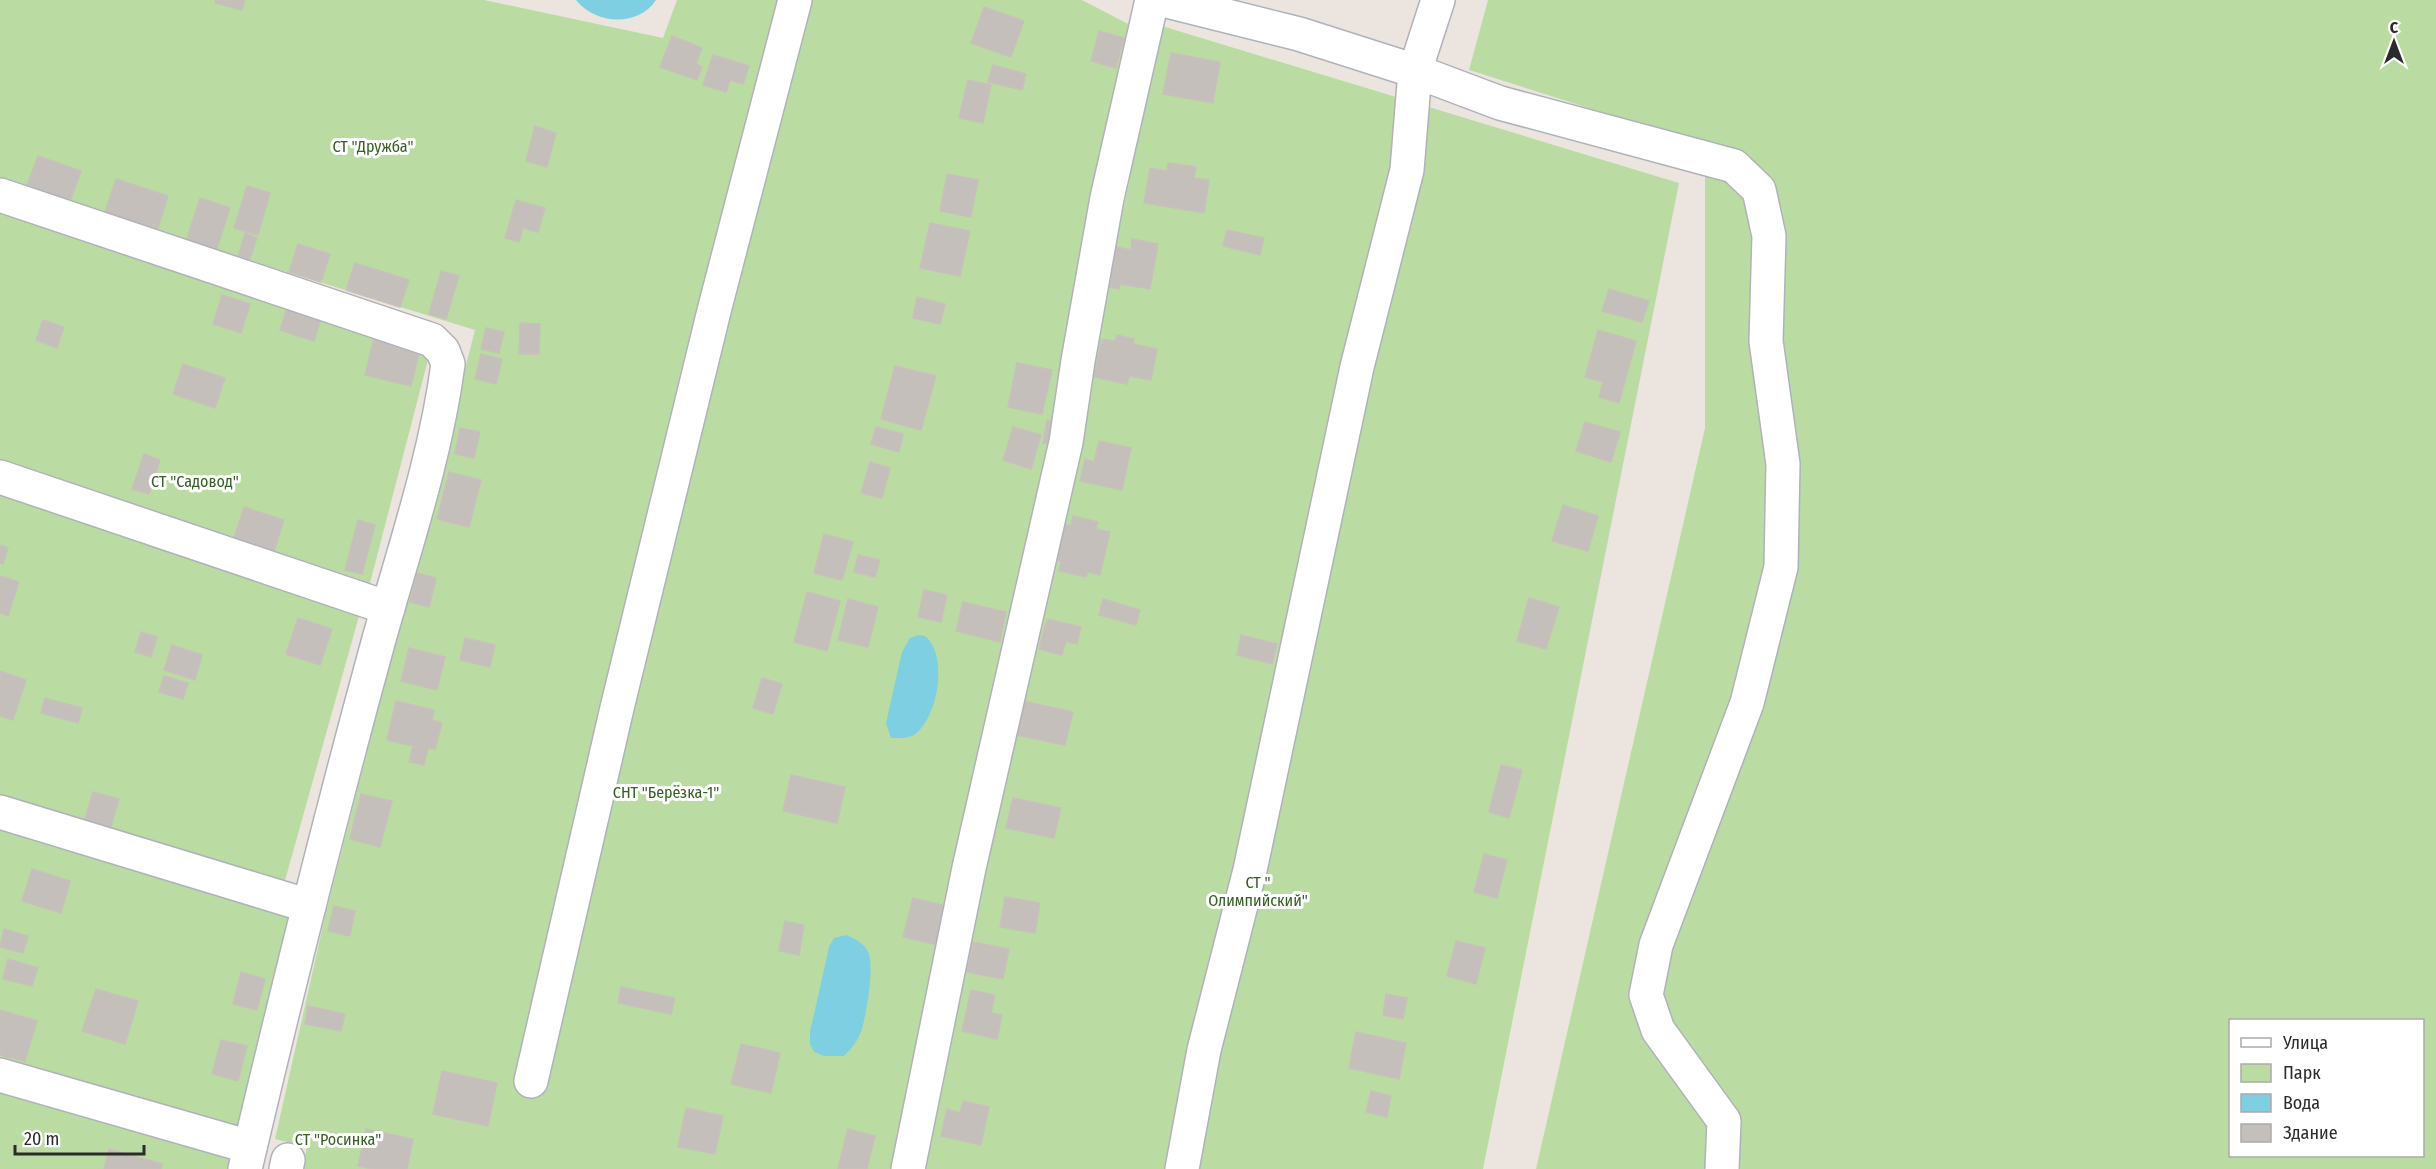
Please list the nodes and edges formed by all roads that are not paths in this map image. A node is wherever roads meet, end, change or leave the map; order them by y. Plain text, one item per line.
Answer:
1 (795, 0) edge
2 (1152, 0) edge
3 (1163, 0) edge
4 (1438, 0) edge
5 (1415, 71) junction
6 (0, 195) edge
7 (0, 477) edge
8 (388, 608) junction
9 (0, 812) edge
10 (309, 906) junction
11 (0, 1076) edge
12 (531, 1082) dead end
13 (248, 1158) edge
14 (908, 1169) edge
15 (1182, 1169) edge
16 (1722, 1169) edge

1 - 12 lane
2 - 14 lane
3 - 5 lane
4 - 5 lane
5 - 15 lane
5 - 16 lane
6 - 8 lane
7 - 8 lane
8 - 10 lane
9 - 10 lane
10 - 13 lane
11 - 13 lane

